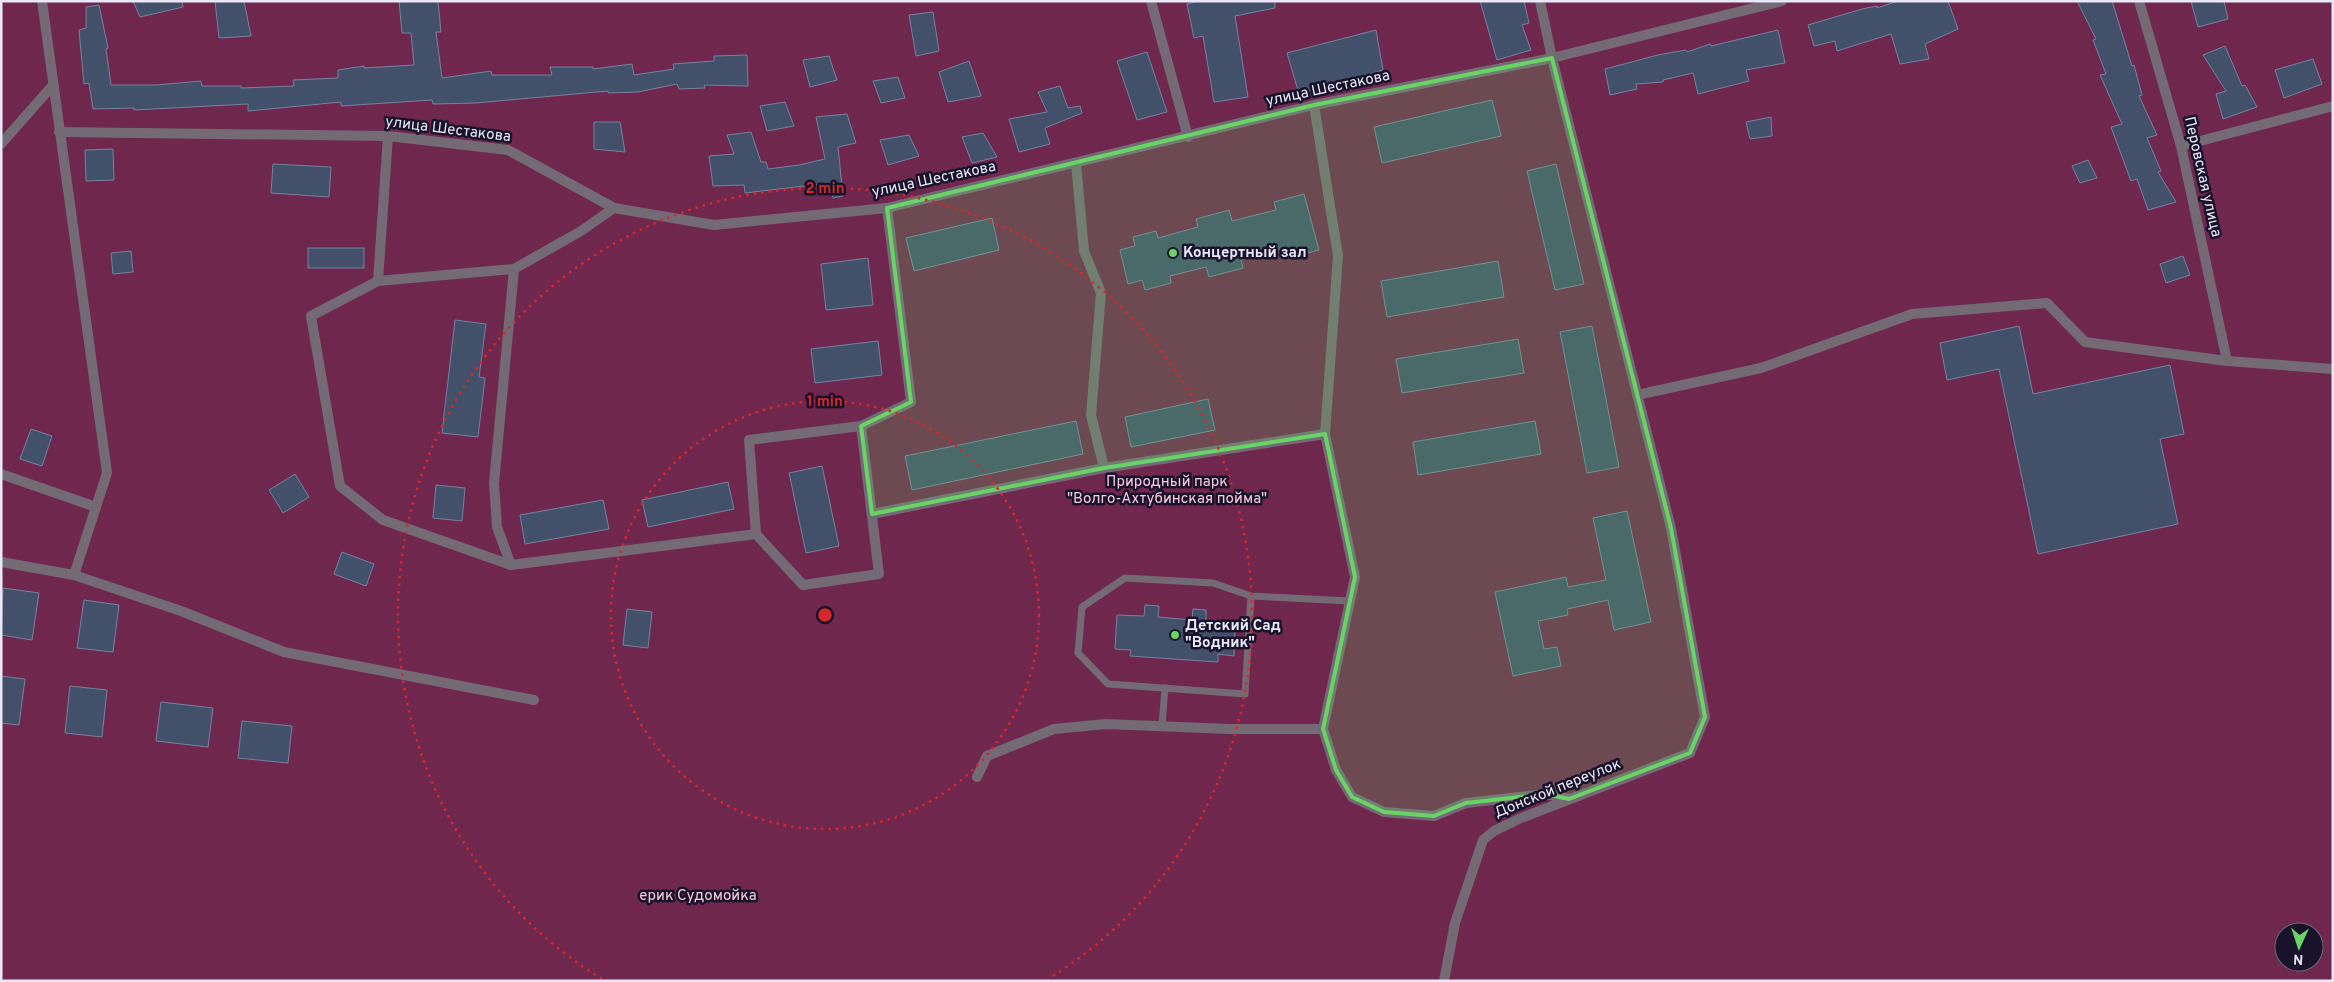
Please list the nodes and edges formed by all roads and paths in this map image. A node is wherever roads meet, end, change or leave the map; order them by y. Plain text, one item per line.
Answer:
1 (42, 1) edge
2 (1150, 1) edge
3 (1540, 1) edge
4 (1782, 1) edge
5 (2139, 1) edge
6 (1552, 58) junction
7 (53, 85) junction
8 (1314, 105) junction
9 (2333, 106) edge
10 (59, 132) junction
11 (388, 136) junction
12 (1188, 137) junction
13 (1, 144) edge
14 (2181, 146) junction
15 (1076, 163) junction
16 (614, 208) junction
17 (887, 208) junction
18 (514, 270) junction
19 (378, 281) junction
20 (2227, 361) junction
21 (2333, 369) edge
22 (1637, 395) junction
23 (861, 426) junction
24 (1325, 434) junction
25 (1104, 468) junction
26 (1, 474) edge
27 (96, 507) junction
28 (872, 514) junction
29 (756, 534) junction
30 (1, 562) edge
31 (512, 565) junction
32 (74, 575) junction
33 (1252, 596) junction
34 (1349, 601) junction
35 (1165, 688) junction
36 (534, 700) dead end
37 (1162, 726) junction
38 (1323, 729) junction
39 (977, 777) dead end
40 (1569, 800) junction
41 (1444, 981) edge

1 - 7 street
2 - 12 street
3 - 6 street
4 - 6 street, улица Шестакова
5 - 14 street, Перовская улица
6 - 8 street, улица Шестакова
6 - 22 street
7 - 10 street
7 - 13 street
8 - 12 street, улица Шестакова
8 - 24 street
9 - 14 street
10 - 11 street, улица Шестакова
10 - 27 street
11 - 16 street, улица Шестакова
11 - 19 street
12 - 15 street, улица Шестакова
14 - 20 street, Перовская улица
15 - 17 street, улица Шестакова
15 - 25 street
16 - 17 street, улица Шестакова
16 - 18 street
17 - 23 street
18 - 19 street
18 - 31 street
19 - 31 street
20 - 21 street
20 - 22 street
22 - 40 street, Донской переулок
23 - 28 street
23 - 29 street
24 - 25 street
24 - 34 street
25 - 28 street
26 - 27 street
27 - 32 street
28 - 29 street
29 - 31 street
30 - 32 street
32 - 36 street
33 - 34 lane
33 - 35 lane
33 - 35 lane
34 - 38 street
35 - 37 lane
37 - 38 street
37 - 39 street
38 - 40 street
40 - 41 street, Донской переулок

